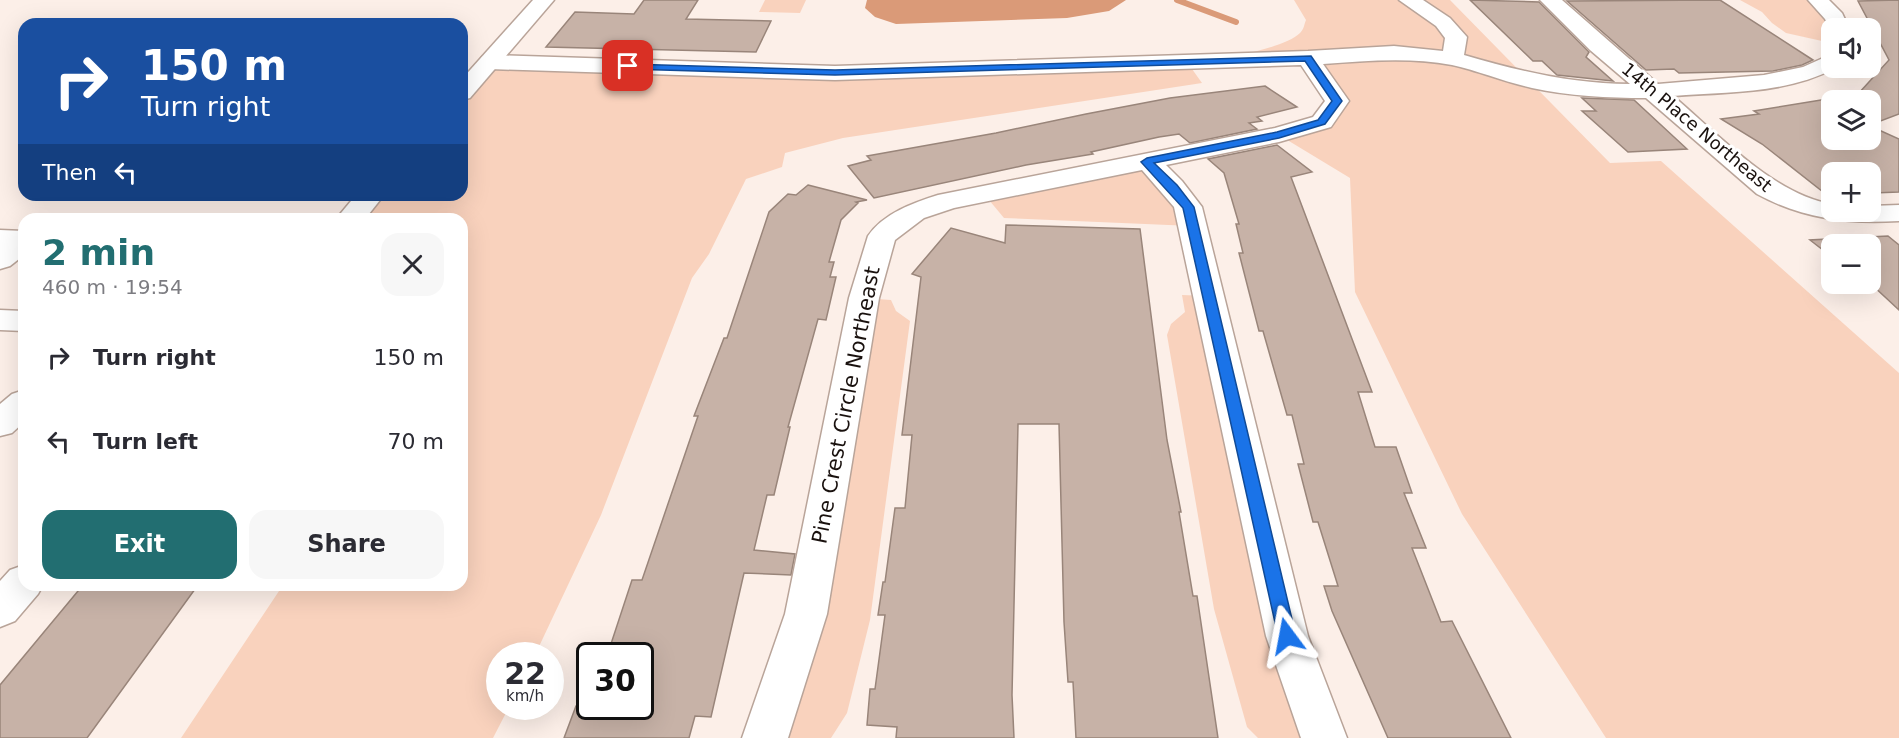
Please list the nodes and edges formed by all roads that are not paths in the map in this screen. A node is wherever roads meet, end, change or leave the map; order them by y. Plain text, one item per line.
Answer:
1 (544, 0) edge
2 (1409, 0) edge
3 (1550, 0) edge
4 (1818, 0) edge
5 (1835, 18) edge
6 (1308, 58) junction
7 (1453, 59) junction
8 (490, 62) junction
9 (1821, 66) edge
10 (468, 86) edge
11 (1655, 92) junction
12 (1147, 162) junction
13 (366, 201) edge
14 (356, 213) edge
15 (1893, 219) edge
16 (0, 239) edge
17 (18, 240) edge
18 (18, 245) edge
19 (0, 260) edge
20 (0, 320) edge
21 (18, 321) edge
22 (18, 408) edge
23 (0, 424) edge
24 (18, 589) edge
25 (0, 609) edge
26 (765, 738) edge
27 (1324, 738) edge

1 - 8 street
2 - 7 street
3 - 11 street, 14th Place Northeast
4 - 5 street
6 - 7 street
6 - 8 street
6 - 12 street, Pine Crest Circle Northeast
7 - 11 street
8 - 10 street
9 - 11 street
11 - 15 street, 14th Place Northeast
12 - 26 street, Pine Crest Circle Northeast
12 - 27 street
13 - 14 street
16 - 17 street
18 - 19 street
20 - 21 street
22 - 23 street
24 - 25 street

